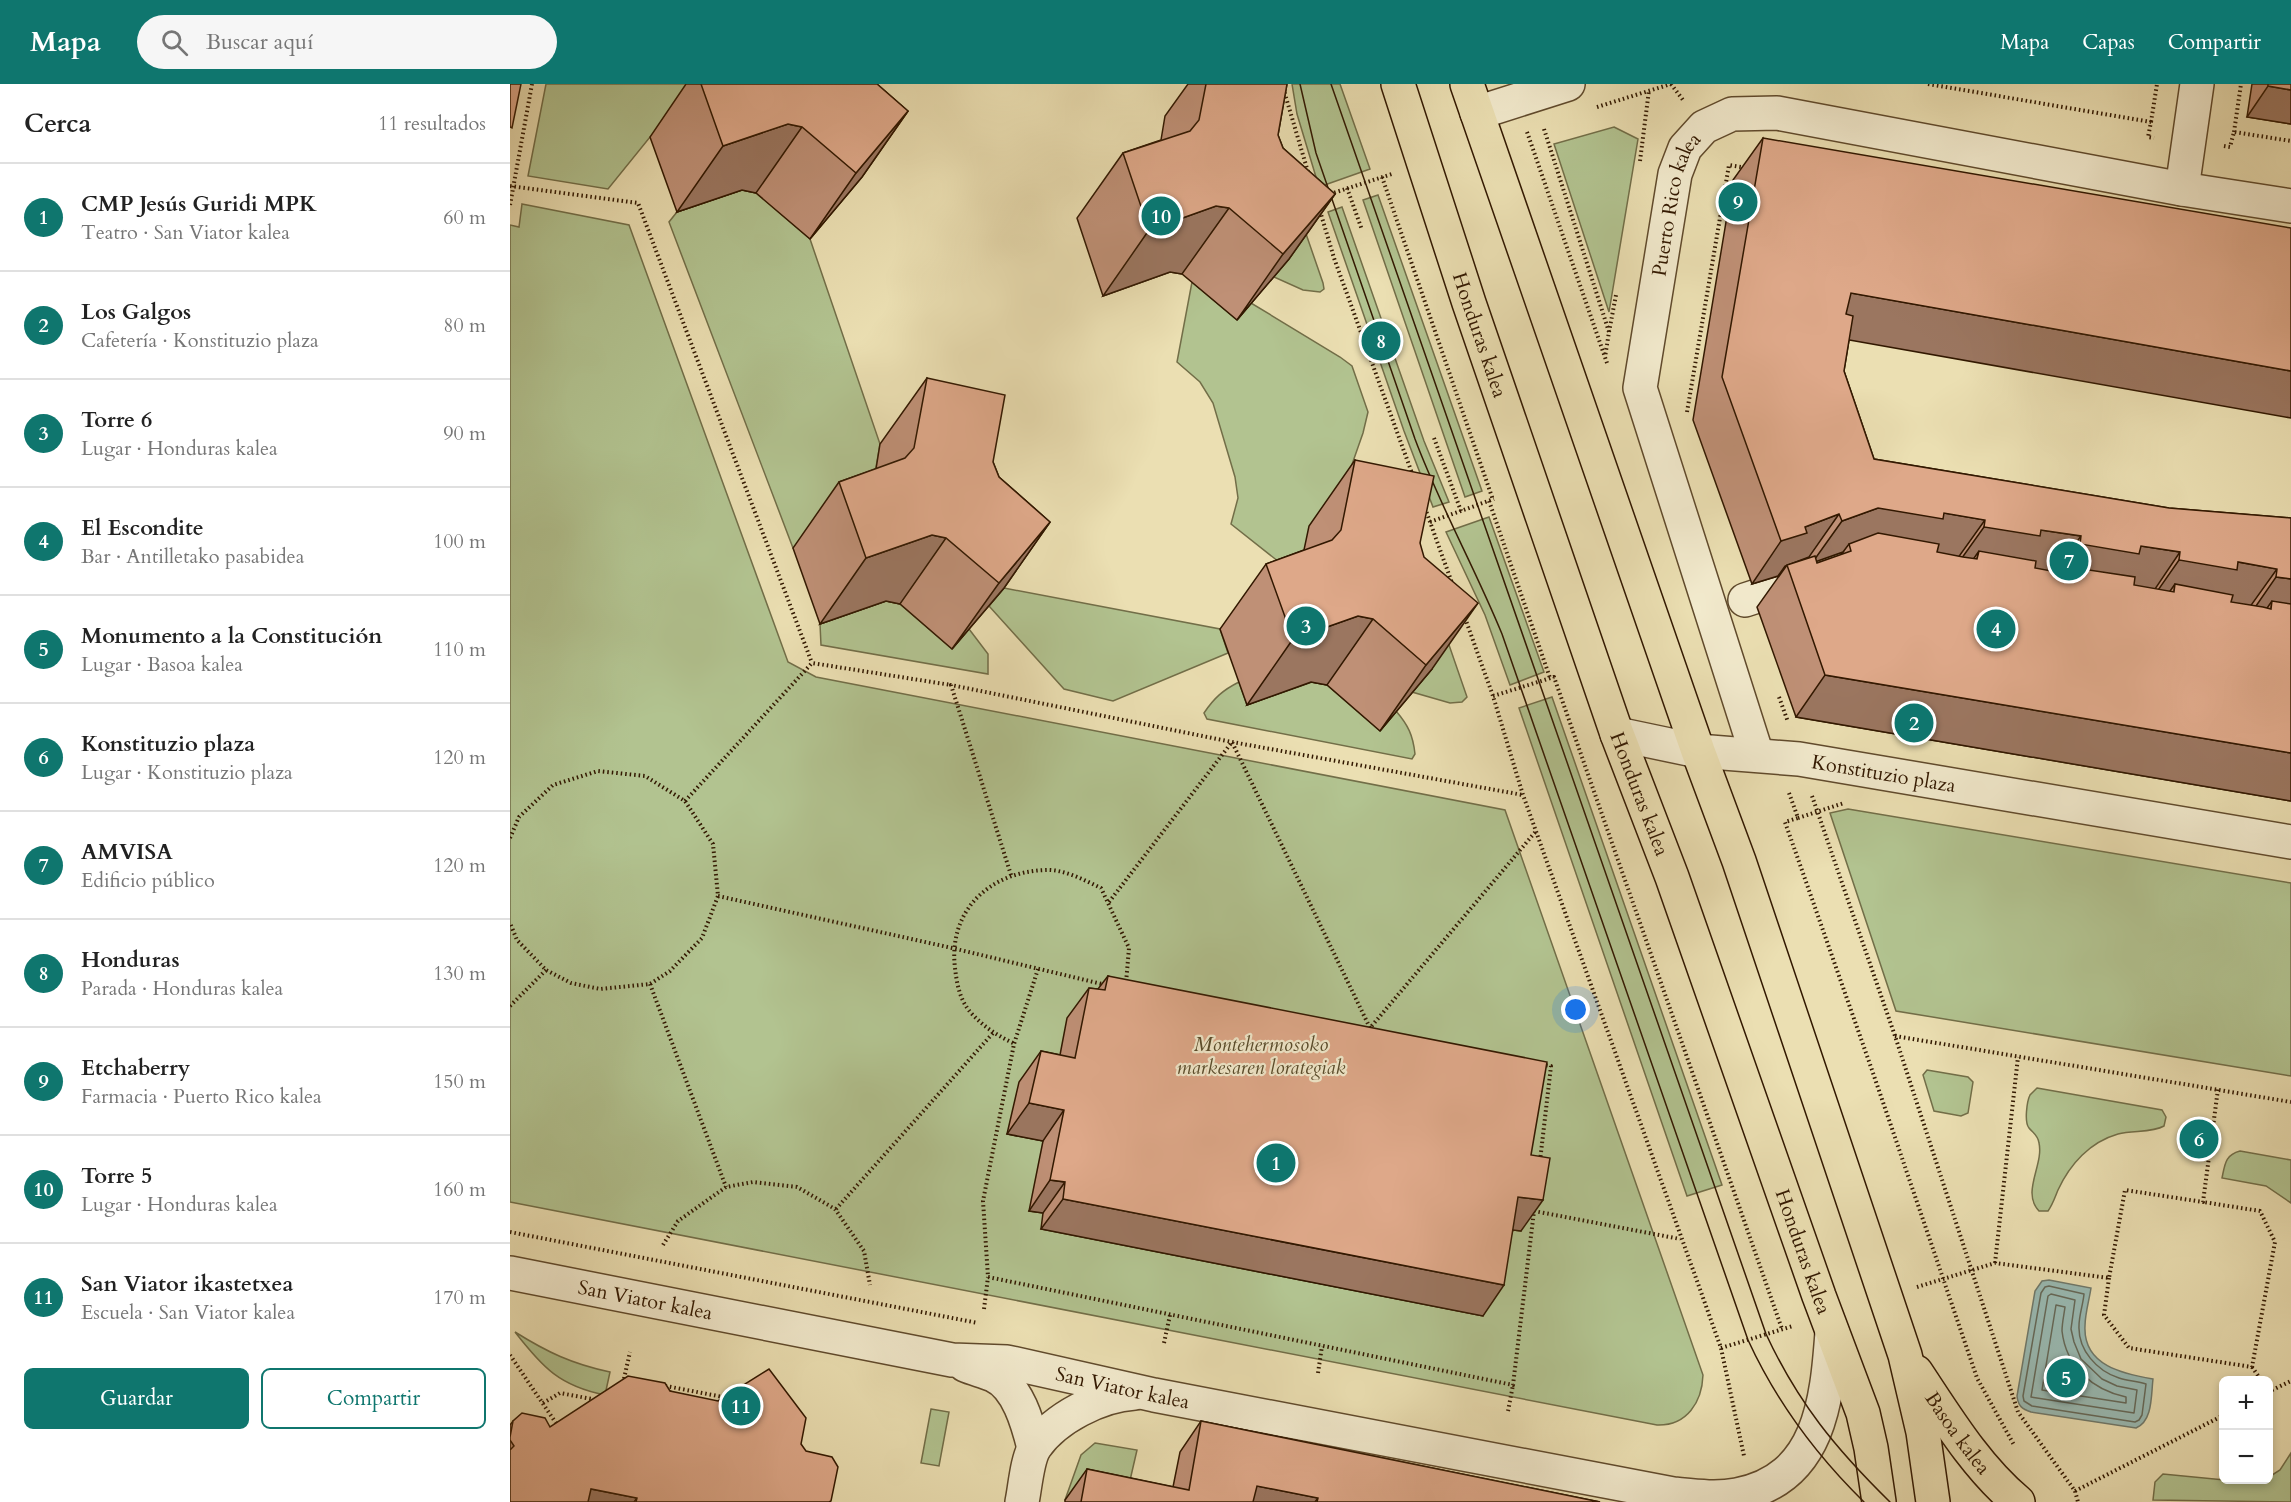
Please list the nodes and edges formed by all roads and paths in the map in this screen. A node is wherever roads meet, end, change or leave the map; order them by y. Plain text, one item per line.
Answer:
1 (532, 84) edge
2 (1282, 84) edge
3 (1398, 84) edge
4 (1568, 84) edge
5 (1671, 84) edge
6 (1928, 84) edge
7 (2157, 84) edge
8 (2197, 84) edge
9 (2241, 84) edge
10 (1472, 99) edge
11 (1517, 100) junction
12 (1596, 107) dead end
13 (2151, 122) junction
14 (2234, 132) junction
15 (2291, 141) edge
16 (2189, 143) junction
17 (1752, 169) dead end
18 (1382, 177) dead end
19 (1310, 178) edge
20 (512, 186) edge
21 (1347, 189) dead end
22 (2182, 189) junction
23 (510, 205) edge
24 (2291, 207) edge
25 (1319, 209) edge
26 (1362, 230) dead end
27 (1604, 357) dead end
28 (1686, 420) dead end
29 (1434, 438) dead end
30 (1414, 480) edge
31 (1422, 501) edge
32 (1461, 512) dead end
33 (1838, 569) edge
34 (1454, 588) edge
35 (1745, 600) dead end
36 (1462, 609) edge
37 (812, 663) junction
38 (1550, 678) junction
39 (951, 685) junction
40 (1493, 696) junction
41 (1617, 734) junction
42 (1232, 742) junction
43 (1698, 751) junction
44 (1766, 757) junction
45 (1523, 795) junction
46 (685, 801) junction
47 (1537, 830) junction
48 (510, 838) edge
49 (2291, 842) edge
50 (1011, 875) junction
51 (717, 896) junction
52 (1109, 902) junction
53 (510, 923) edge
54 (952, 948) junction
55 (1038, 969) junction
56 (546, 970) junction
57 (650, 984) junction
58 (1114, 987) edge
59 (1125, 990) edge
60 (510, 1006) edge
61 (1359, 1026) edge
62 (1370, 1028) junction
63 (1382, 1031) edge
64 (993, 1033) junction
65 (1014, 1044) junction
66 (2018, 1057) junction
67 (1540, 1064) edge
68 (2218, 1089) junction
69 (2291, 1102) edge
70 (1539, 1167) edge
71 (726, 1187) junction
72 (1535, 1200) edge
73 (2203, 1202) junction
74 (835, 1209) junction
75 (1534, 1211) junction
76 (1681, 1239) junction
77 (663, 1245) dead end
78 (1995, 1263) junction
79 (1971, 1269) junction
80 (510, 1274) edge
81 (988, 1277) junction
82 (2109, 1278) junction
83 (1943, 1279) junction
84 (870, 1285) dead end
85 (1885, 1297) junction
86 (984, 1309) dead end
87 (1170, 1314) junction
88 (1829, 1324) junction
89 (1782, 1329) junction
90 (1164, 1343) dead end
91 (1322, 1346) junction
92 (1720, 1348) junction
93 (630, 1352) dead end
94 (510, 1355) edge
95 (1905, 1355) junction
96 (952, 1360) junction
97 (2252, 1367) junction
98 (1318, 1373) dead end
99 (2258, 1376) edge
100 (2291, 1381) edge
101 (1513, 1385) junction
102 (622, 1389) edge
103 (2273, 1390) edge
104 (1146, 1393) junction
105 (675, 1396) edge
106 (731, 1399) edge
107 (600, 1400) edge
108 (543, 1403) junction
109 (1508, 1411) dead end
110 (2219, 1418) edge
111 (560, 1428) edge
112 (1034, 1448) junction
113 (2017, 1454) dead end
114 (2075, 1491) junction
115 (1748, 1497) edge
116 (1022, 1502) edge
117 (1879, 1502) edge
118 (1933, 1502) edge
119 (2018, 1502) edge
120 (2078, 1502) edge

1 - 20 path
2 - 19 path
3 - 41 main road, Honduras kalea
4 - 11 street
5 - 12 path
6 - 13 path
7 - 13 path
8 - 16 street
9 - 14 path
10 - 11 street
10 - 43 main road
11 - 27 path
13 - 16 path
14 - 15 path
14 - 16 path
16 - 22 street
17 - 28 path
18 - 38 path
20 - 23 path
20 - 37 path
21 - 26 path
22 - 24 street, Puerto Rico kalea
22 - 44 street, Puerto Rico kalea
25 - 30 path
29 - 32 path
31 - 34 path
33 - 35 street
36 - 40 path
37 - 39 path
37 - 46 path
38 - 40 path
38 - 89 path
39 - 42 path
39 - 50 path
40 - 45 path
41 - 43 street, Konstituzio plaza
41 - 88 main road, Honduras kalea
42 - 45 path
42 - 52 path
42 - 62 path
43 - 44 street, Konstituzio plaza
43 - 85 main road
44 - 49 street, Konstituzio plaza
44 - 83 path
45 - 47 path
46 - 48 path
46 - 51 path
47 - 62 path
47 - 76 path
50 - 52 path
50 - 54 path
51 - 54 path
51 - 57 path
52 - 59 path
53 - 56 path
54 - 55 path
54 - 64 path
55 - 58 path
55 - 65 path
56 - 57 path
56 - 60 path
57 - 71 path
61 - 62 path
62 - 63 path
64 - 65 path
64 - 74 path
65 - 81 path
66 - 68 path
66 - 78 path
66 - 79 path
67 - 70 path
68 - 69 path
68 - 73 path
71 - 74 path
71 - 77 path
72 - 75 path
73 - 82 path
73 - 97 path
74 - 84 path
75 - 76 path
75 - 101 path
76 - 92 path
78 - 79 path
78 - 82 path
79 - 83 path
79 - 114 path
80 - 96 street, San Viator kalea
81 - 86 path
81 - 87 path
82 - 97 path
83 - 85 path
83 - 113 path
85 - 95 main road
87 - 90 path
87 - 91 path
88 - 89 path
88 - 115 street, San Viator kalea
88 - 117 main road, Honduras kalea
89 - 92 path
91 - 98 path
91 - 101 path
92 - 115 path
93 - 102 path
94 - 108 path
95 - 118 main road
95 - 119 main road, Basoa kalea
96 - 104 street, San Viator kalea
96 - 112 street
97 - 99 path
100 - 103 path
101 - 109 path
104 - 112 street
104 - 115 street, San Viator kalea
105 - 106 path
107 - 108 path
108 - 111 path
110 - 114 path
112 - 116 street
114 - 120 path

